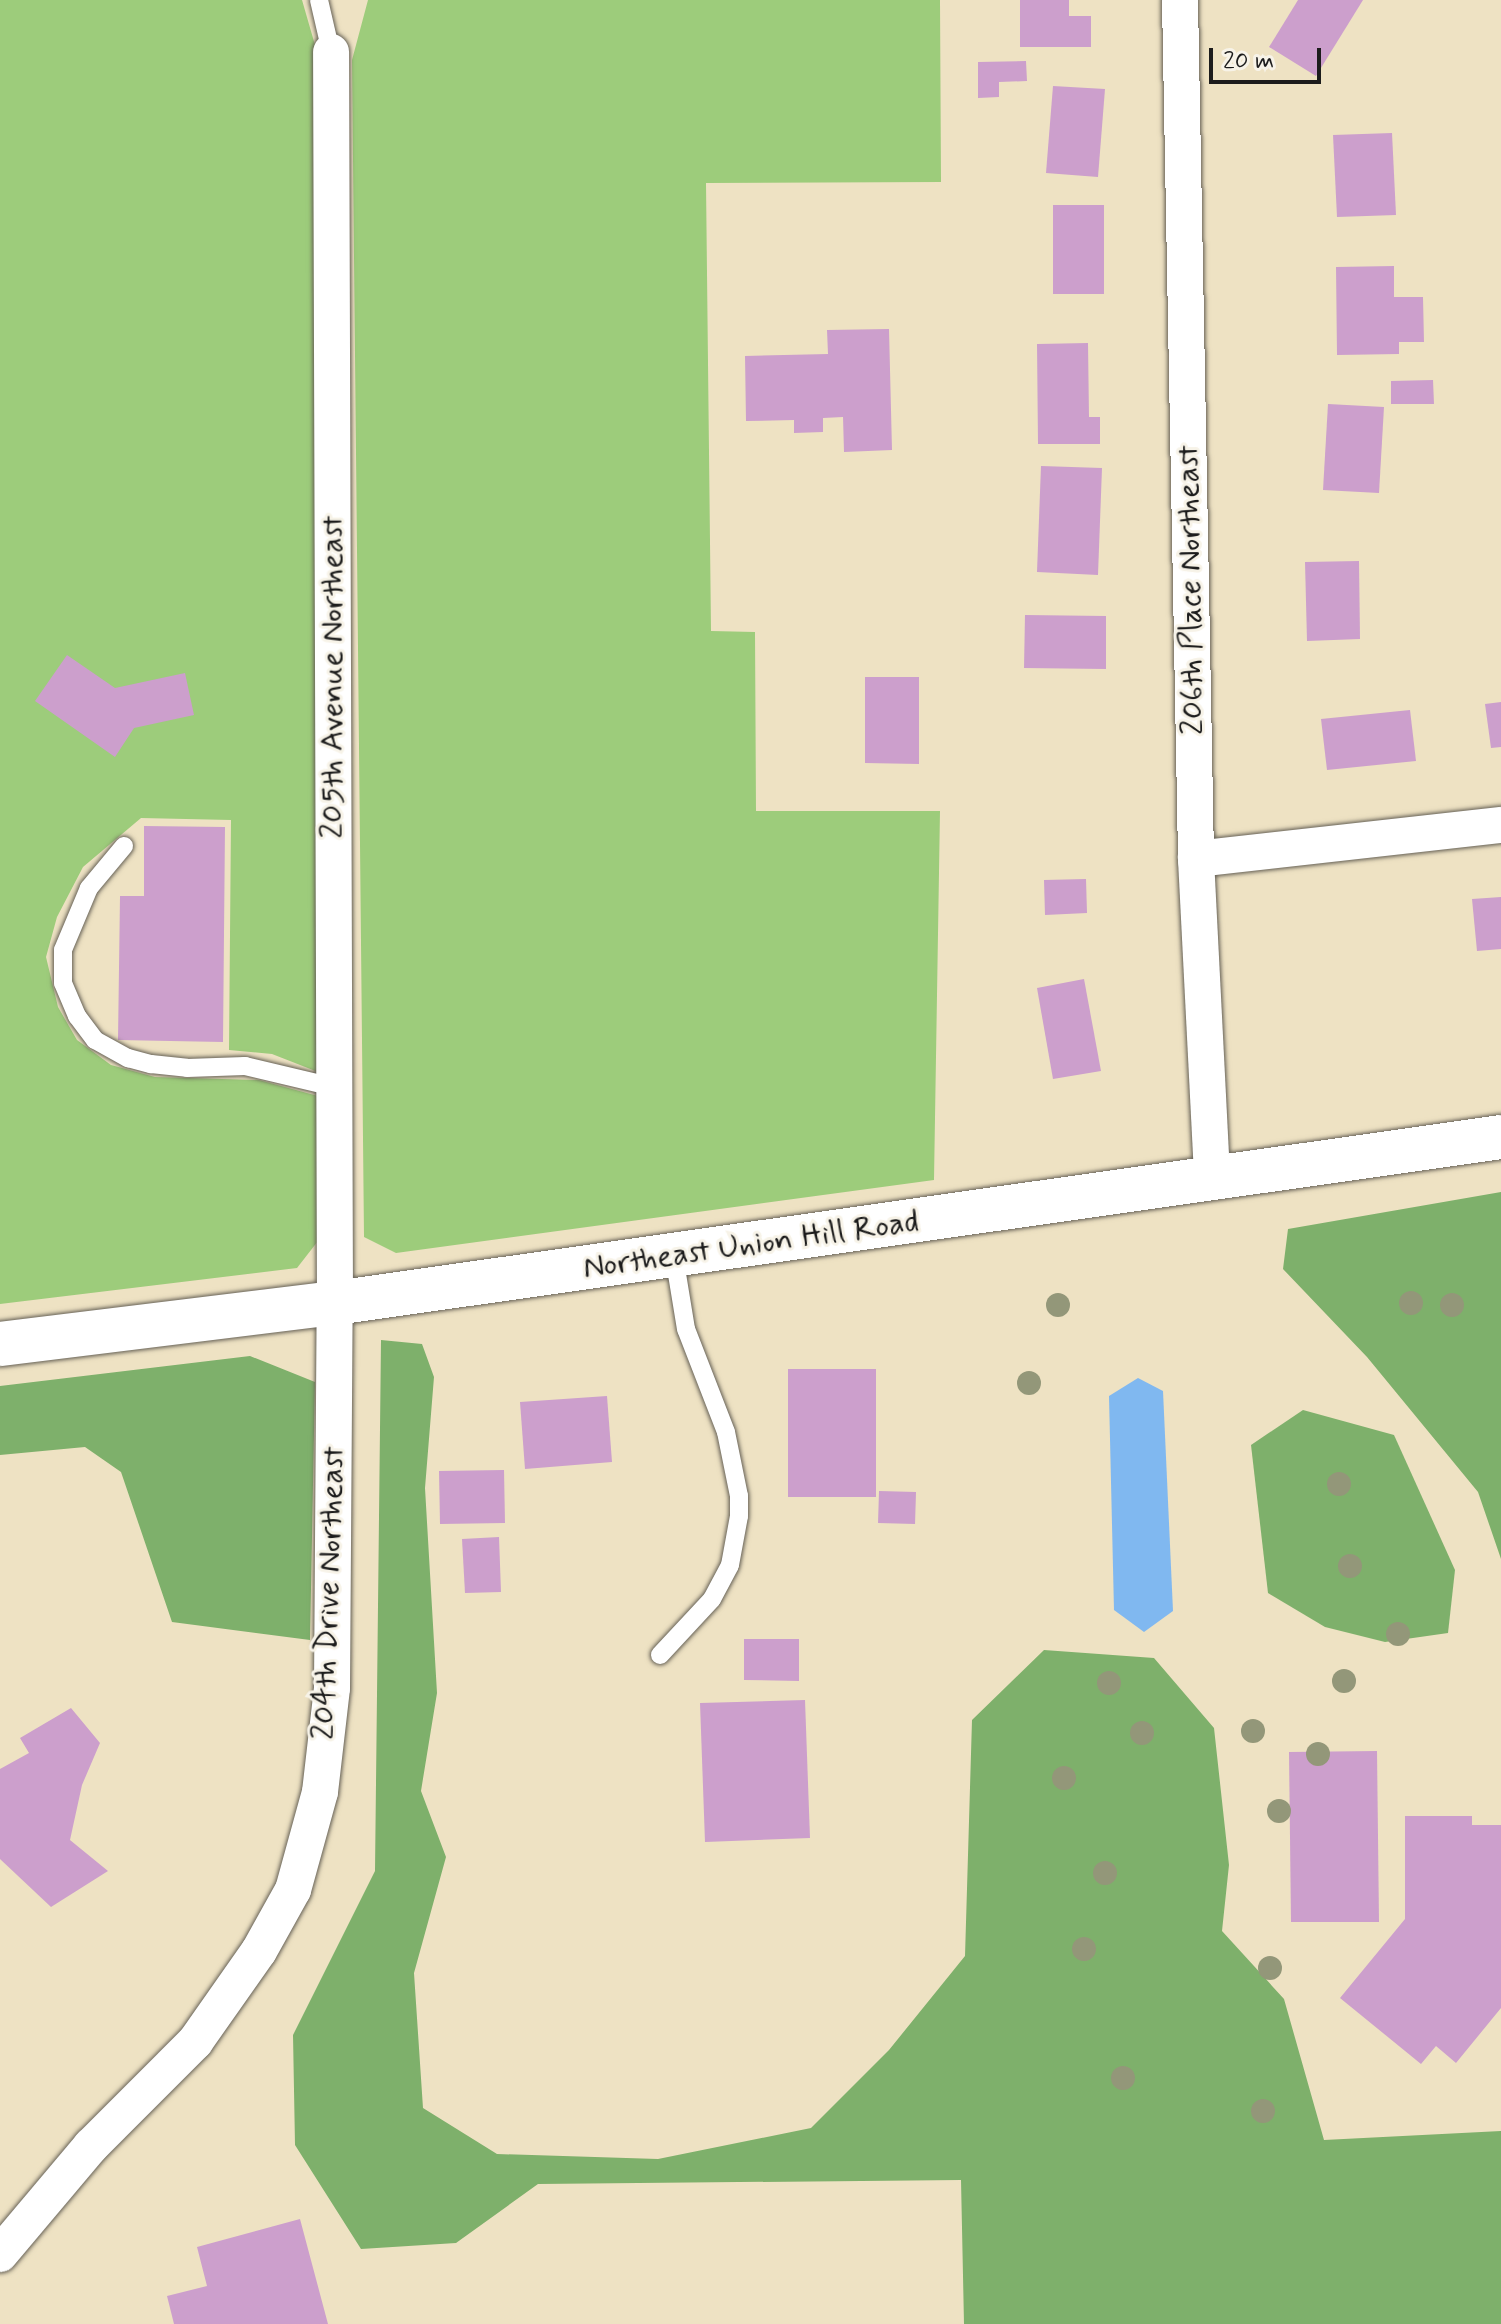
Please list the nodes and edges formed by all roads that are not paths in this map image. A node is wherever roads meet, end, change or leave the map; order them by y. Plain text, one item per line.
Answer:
1 (319, 0) edge
2 (1180, 0) edge
3 (331, 52) joint
4 (1501, 825) edge
5 (124, 846) dead end
6 (1196, 859) junction
7 (334, 1087) junction
8 (1501, 1137) edge
9 (1212, 1180) junction
10 (674, 1256) junction
11 (335, 1303) junction
12 (0, 1344) edge
13 (660, 1655) dead end
14 (0, 2254) edge

1 - 3 lane
2 - 6 street, 206th Place Northeast
3 - 7 street, 205th Avenue Northeast
4 - 6 street
5 - 7 lane
6 - 9 street, 206th Place Northeast
7 - 11 street, 205th Avenue Northeast
8 - 9 street, Northeast Union Hill Road
9 - 10 street, Northeast Union Hill Road
10 - 11 street, Northeast Union Hill Road
10 - 13 lane
11 - 12 street, Northeast Union Hill Road
11 - 14 street, 204th Drive Northeast

